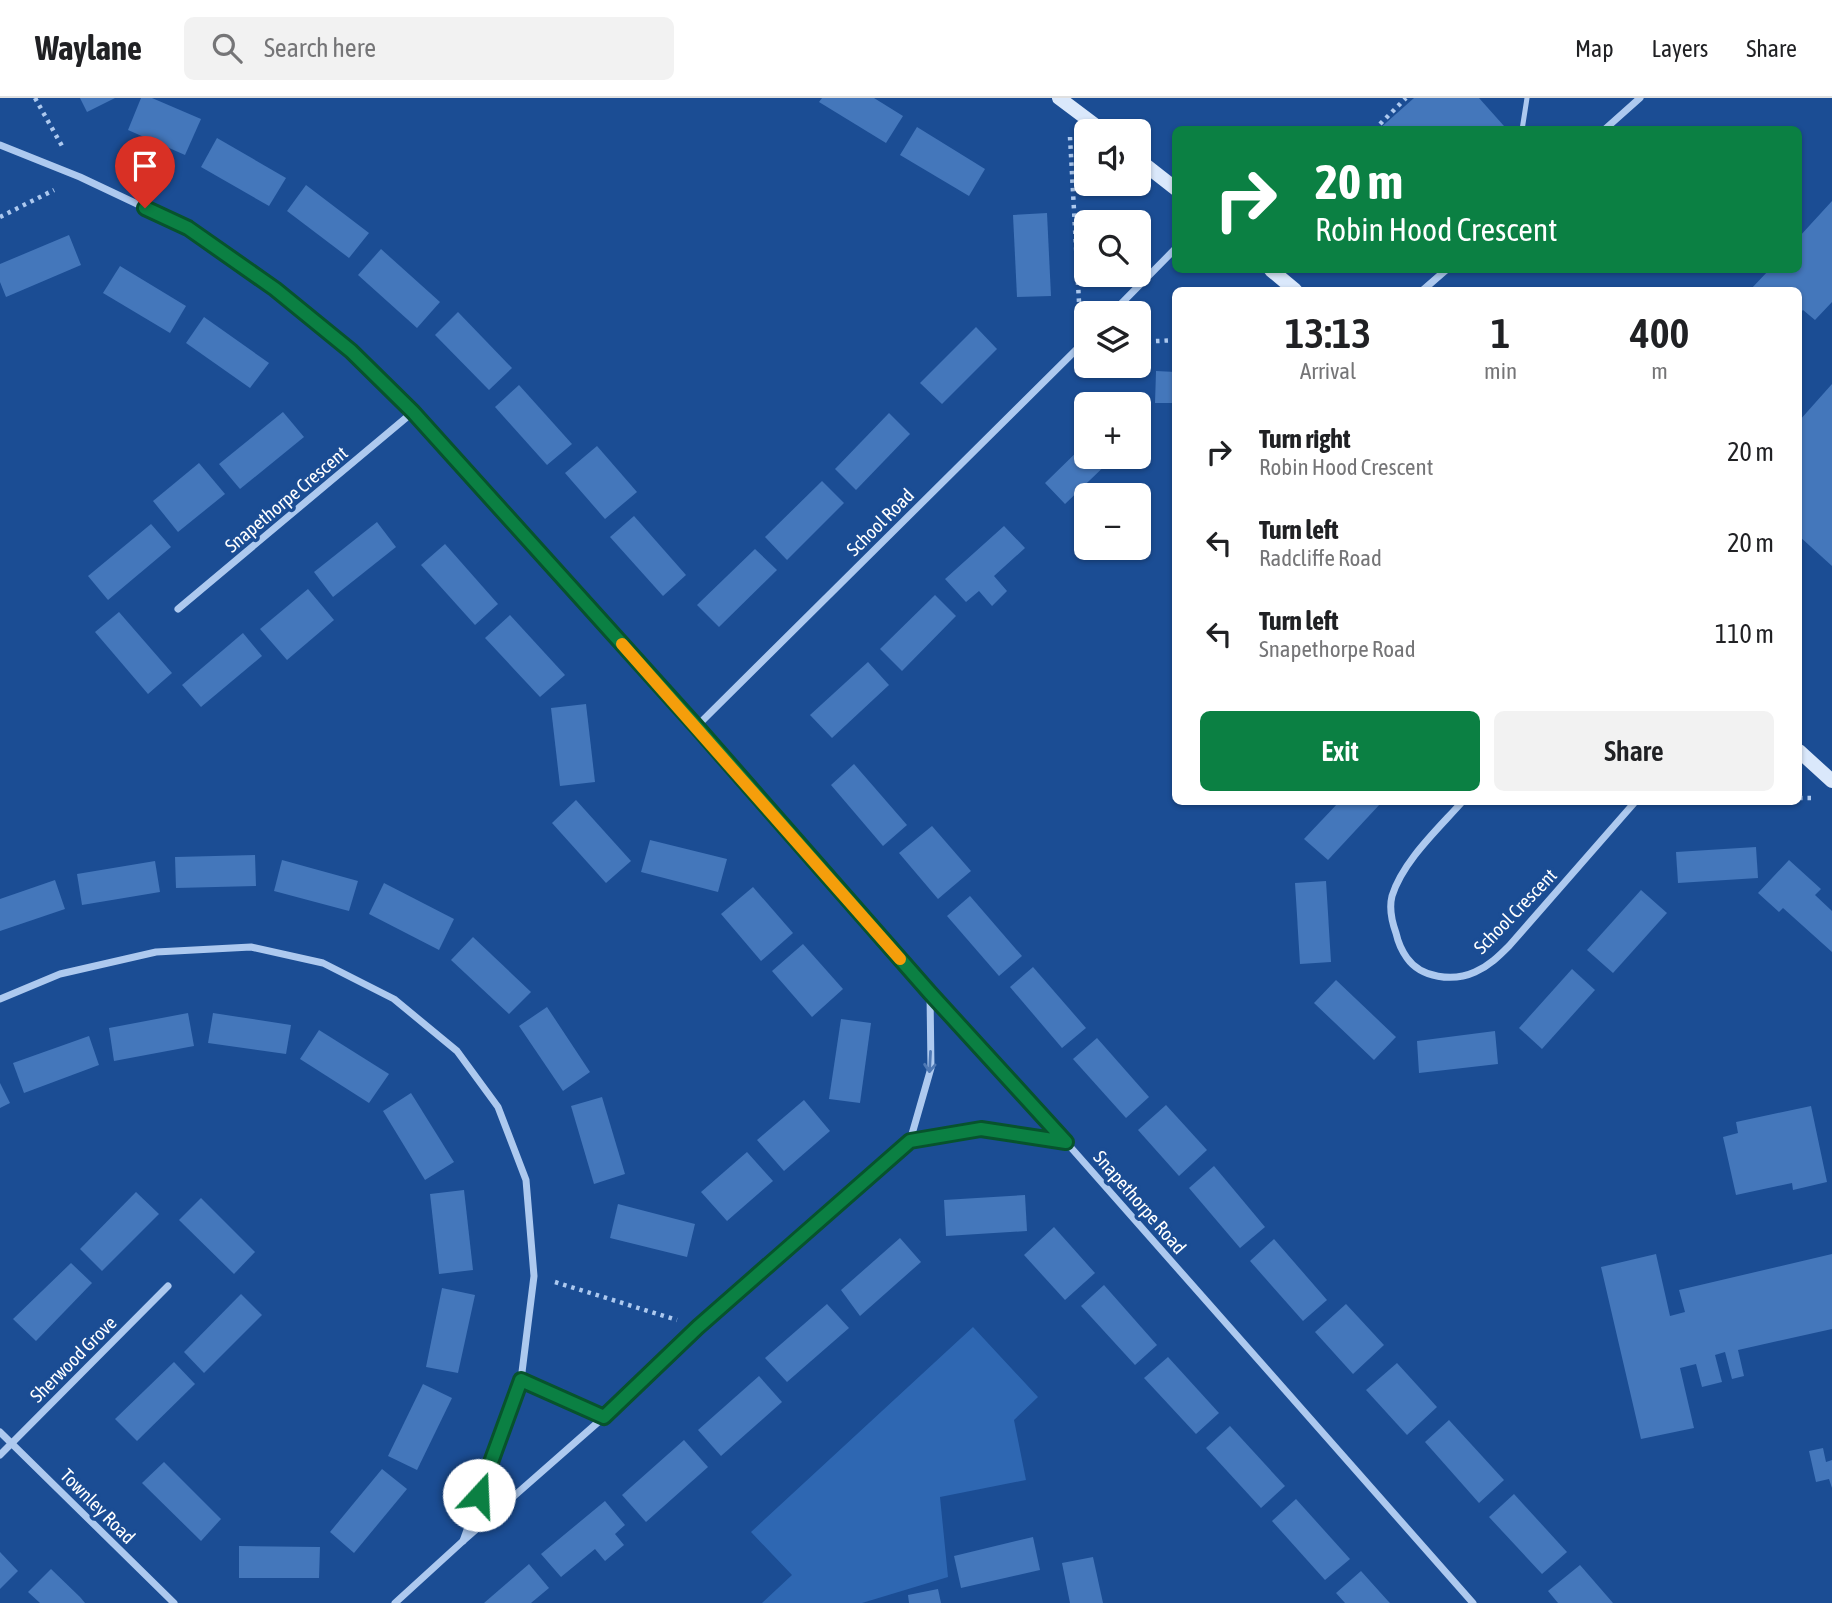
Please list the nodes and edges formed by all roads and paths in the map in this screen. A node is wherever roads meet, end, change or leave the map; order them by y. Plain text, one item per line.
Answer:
1 (1406, 98) edge
2 (1527, 98) edge
3 (1640, 98) edge
4 (1064, 101) edge
5 (1087, 119) edge
6 (1378, 126) edge
7 (1523, 126) edge
8 (1608, 126) edge
9 (0, 145) edge
10 (1151, 169) edge
11 (1172, 186) edge
12 (1172, 252) edge
13 (1275, 273) edge
14 (1443, 273) edge
15 (1291, 287) edge
16 (1426, 287) edge
17 (1081, 301) edge
18 (1124, 301) edge
19 (1172, 340) edge
20 (1151, 341) edge
21 (1074, 352) edge
22 (413, 412) junction
23 (178, 609) dead end
24 (696, 726) junction
25 (1802, 754) edge
26 (1832, 781) edge
27 (1459, 805) edge
28 (1632, 805) edge
29 (930, 993) junction
30 (0, 999) edge
31 (910, 1141) junction
32 (1066, 1142) junction
33 (534, 1276) junction
34 (168, 1286) dead end
35 (698, 1327) junction
36 (521, 1380) junction
37 (604, 1417) junction
38 (0, 1432) edge
39 (12, 1443) junction
40 (0, 1455) edge
41 (463, 1541) junction
42 (174, 1603) edge
43 (395, 1603) edge
44 (1473, 1603) edge

1 - 6 path
2 - 7 lane
3 - 8 street
4 - 5 street
4 - 17 path
9 - 22 street, Snapethorpe Road
10 - 11 street
12 - 18 street
13 - 15 street
14 - 16 street
19 - 20 path
21 - 24 street, School Road
22 - 23 street, Snapethorpe Crescent
22 - 24 street, Snapethorpe Road
24 - 29 street, Snapethorpe Road
25 - 26 street
27 - 28 street, School Crescent
29 -> 31 street
29 - 32 street, Snapethorpe Road
30 - 33 street
31 - 32 street
31 - 35 street
32 - 44 street, Snapethorpe Road
33 - 35 path
33 - 36 street
34 - 39 street, Sherwood Grove
35 - 37 street
36 - 37 street
36 - 41 street
37 - 41 street
38 - 39 street, Townley Road
39 - 40 street, Sherwood Grove
39 - 42 street, Townley Road
41 - 43 street

